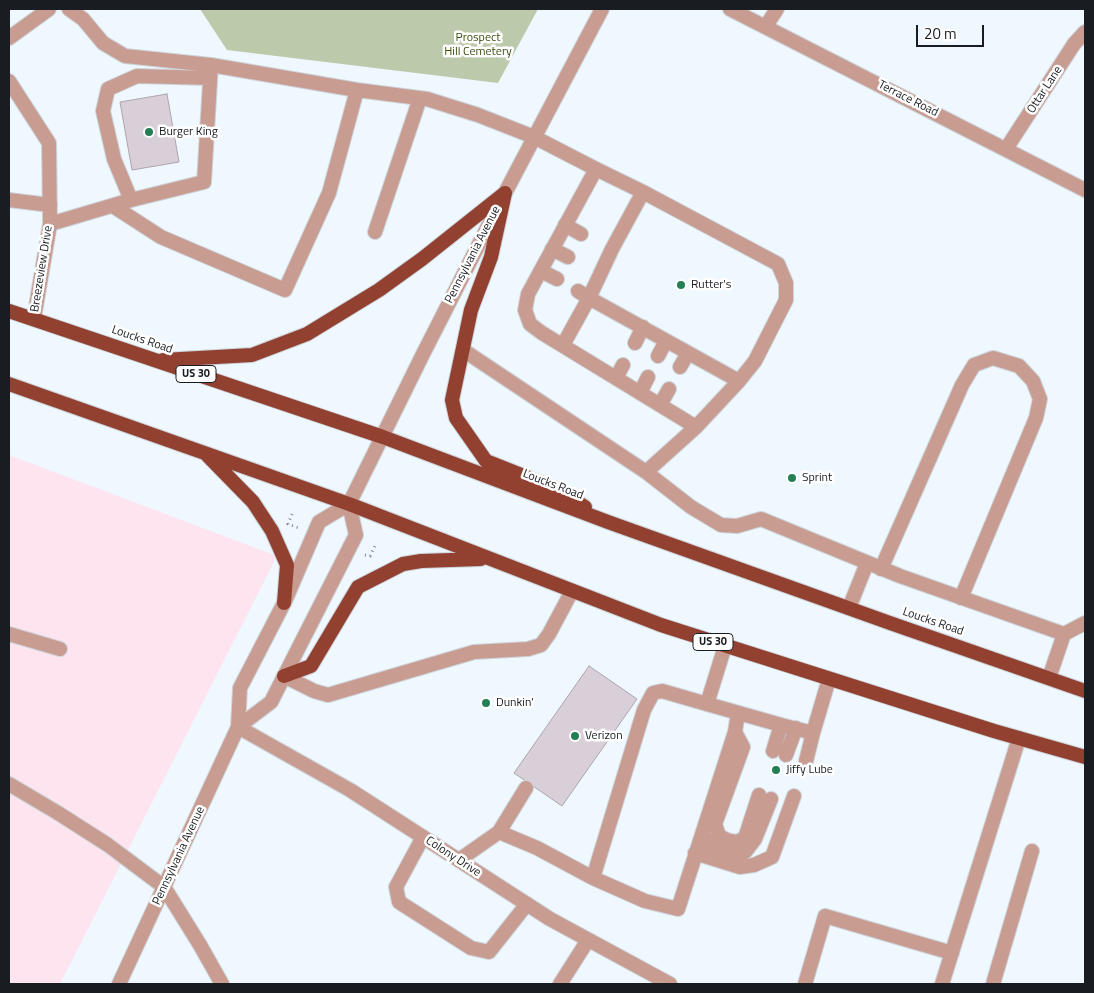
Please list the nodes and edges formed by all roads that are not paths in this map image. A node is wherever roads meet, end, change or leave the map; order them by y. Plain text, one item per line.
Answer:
1 (49, 9) edge
2 (69, 9) edge
3 (602, 9) edge
4 (730, 9) edge
5 (777, 9) edge
6 (766, 26) junction
7 (1085, 32) edge
8 (9, 38) edge
9 (210, 71) junction
10 (9, 81) edge
11 (356, 90) junction
12 (420, 98) junction
13 (534, 136) junction
14 (1006, 149) junction
15 (596, 169) junction
16 (1085, 190) edge
17 (505, 192) junction
18 (643, 192) junction
19 (9, 200) edge
20 (131, 200) junction
21 (50, 205) junction
22 (113, 206) junction
23 (50, 224) junction
24 (565, 225) junction
25 (375, 232) dead end
26 (582, 234) dead end
27 (552, 249) junction
28 (568, 257) dead end
29 (541, 271) junction
30 (556, 279) dead end
31 (584, 294) junction
32 (9, 311) edge
33 (34, 318) junction
34 (642, 328) junction
35 (666, 341) junction
36 (635, 343) dead end
37 (563, 345) junction
38 (463, 350) junction
39 (688, 353) junction
40 (658, 356) dead end
41 (154, 360) junction
42 (623, 365) dead end
43 (680, 367) dead end
44 (648, 377) dead end
45 (616, 378) junction
46 (739, 381) junction
47 (9, 384) edge
48 (668, 389) dead end
49 (640, 393) junction
50 (660, 405) junction
51 (696, 427) junction
52 (383, 438) junction
53 (206, 454) junction
54 (646, 472) junction
55 (349, 504) junction
56 (608, 522) junction
57 (488, 559) junction
58 (866, 563) junction
59 (881, 569) junction
60 (572, 591) junction
61 (961, 598) junction
62 (284, 603) junction
63 (848, 608) junction
64 (1085, 623) edge
65 (9, 634) edge
66 (1064, 634) junction
67 (725, 646) junction
68 (60, 649) dead end
69 (284, 676) junction
70 (1049, 678) junction
71 (829, 679) junction
72 (1085, 691) edge
73 (707, 704) junction
74 (738, 713) junction
75 (781, 725) junction
76 (238, 727) junction
77 (796, 728) junction
78 (735, 732) junction
79 (813, 733) junction
80 (1019, 738) junction
81 (773, 751) dead end
82 (786, 755) dead end
83 (1085, 757) edge
84 (806, 761) dead end
85 (9, 784) edge
86 (526, 788) dead end
87 (794, 796) dead end
88 (499, 832) junction
89 (702, 834) junction
90 (423, 837) junction
91 (1032, 851) dead end
92 (696, 853) junction
93 (459, 860) junction
94 (593, 878) junction
95 (164, 887) junction
96 (527, 904) junction
97 (588, 940) junction
98 (952, 953) junction
99 (119, 984) edge
100 (222, 984) edge
101 (560, 984) edge
102 (670, 984) edge
103 (805, 984) edge
104 (942, 984) edge
105 (994, 984) edge

1 - 8 street
2 - 9 street
3 - 13 street, Pennsylvania Avenue
4 - 6 street, Terrace Road
5 - 6 street
6 - 14 street, Terrace Road
7 - 14 street, Ottar Lane
9 - 11 street
9 - 20 street
9 - 20 street
10 - 21 street, Breezeview Drive
11 - 12 street
11 - 22 street
12 - 13 street
12 - 25 street
13 - 15 street
13 - 17 street, Pennsylvania Avenue
14 - 16 street, Terrace Road
15 - 18 street
15 - 24 street
17 - 38 highway
17 - 41 highway
17 - 52 street, Pennsylvania Avenue
18 - 31 street
18 - 46 street
19 - 21 street
20 - 22 street
21 - 23 street, Breezeview Drive
22 - 23 street
23 - 33 street, Breezeview Drive
24 - 26 street
24 - 27 street
27 - 28 street
27 - 29 street
29 - 30 street
29 - 37 street
31 - 34 street
31 - 37 street
32 - 33 highway, Loucks Road / US 30
33 - 41 highway, Loucks Road / US 30
34 - 35 street
34 - 36 street
35 - 39 street
35 - 40 street
37 - 45 street
38 - 54 street
38 - 56 highway
39 - 43 street
39 - 46 street
41 - 52 highway, Loucks Road / US 30
42 - 45 street
44 - 49 street
45 - 49 street
46 - 51 street
47 - 53 highway, US 30
48 - 50 street
49 - 50 street
50 - 51 street
51 - 54 street
52 - 55 street, Pennsylvania Avenue
52 - 56 highway, Loucks Road / US 30
53 - 55 highway, US 30
53 - 62 highway
54 - 58 street
55 - 57 highway, US 30
55 - 62 street, Pennsylvania Avenue
55 - 69 street, Pennsylvania Avenue
56 - 63 highway, Loucks Road / US 30
57 - 60 highway, US 30
57 - 69 highway
58 - 59 street
58 - 63 street
59 - 61 street
59 - 61 street
60 - 67 highway, US 30
60 - 69 street
61 - 66 street
62 - 76 street, Pennsylvania Avenue
63 - 70 highway, Loucks Road / US 30
64 - 66 street
65 - 68 street
66 - 70 street
67 - 71 highway, US 30
67 - 73 street
69 - 76 street, Pennsylvania Avenue
70 - 72 highway, Loucks Road / US 30
71 - 79 street
71 - 80 highway, US 30
73 - 74 street
73 - 94 street
74 - 75 street
74 - 78 street
75 - 77 street
75 - 81 street
76 - 90 street, Colony Drive
76 - 95 street, Pennsylvania Avenue
77 - 79 street
77 - 82 street
78 - 89 street
78 - 89 street
79 - 84 street
80 - 83 highway, US 30
80 - 98 street
85 - 95 street
86 - 88 street
87 - 92 street
88 - 93 street
88 - 94 street
89 - 92 street
90 - 93 street, Colony Drive
90 - 96 street
91 - 105 street
92 - 94 street
93 - 96 street, Colony Drive
95 - 99 street, Pennsylvania Avenue
95 - 100 street
96 - 97 street, Colony Drive
97 - 101 street
97 - 102 street, Colony Drive
98 - 103 street
98 - 104 street

